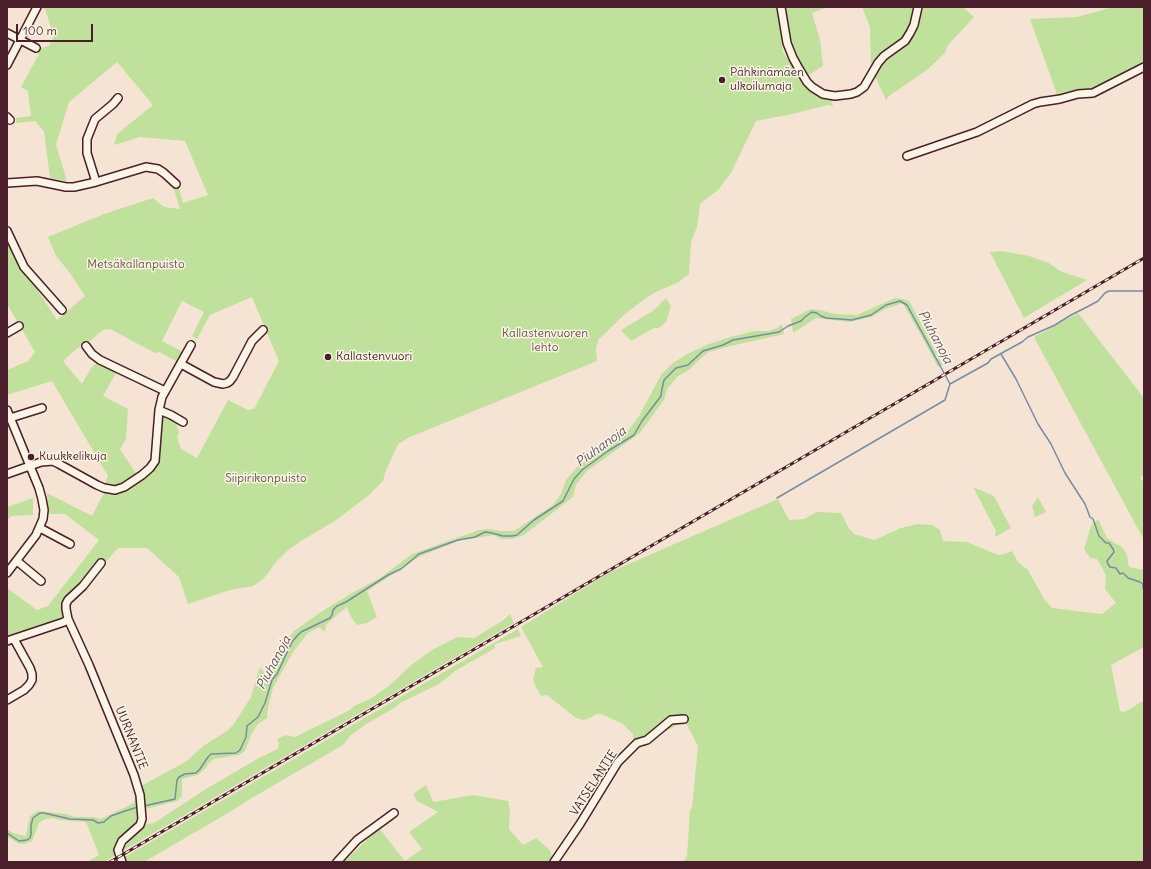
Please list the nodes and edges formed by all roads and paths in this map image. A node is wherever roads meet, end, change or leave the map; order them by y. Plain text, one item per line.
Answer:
1 (37, 7) edge
2 (782, 7) edge
3 (918, 7) edge
4 (7, 33) edge
5 (20, 40) junction
6 (36, 48) dead end
7 (7, 65) edge
8 (1144, 68) edge
9 (118, 98) dead end
10 (907, 156) dead end
11 (96, 182) junction
12 (7, 183) edge
13 (176, 184) dead end
14 (7, 231) edge
15 (62, 310) dead end
16 (19, 326) dead end
17 (263, 330) dead end
18 (7, 333) edge
19 (191, 345) dead end
20 (86, 346) dead end
21 (181, 364) junction
22 (165, 391) junction
23 (42, 408) dead end
24 (7, 410) edge
25 (159, 410) junction
26 (9, 418) edge
27 (183, 422) dead end
28 (30, 466) junction
29 (7, 474) edge
30 (40, 528) junction
31 (70, 544) dead end
32 (17, 561) junction
33 (101, 564) dead end
34 (8, 568) edge
35 (41, 581) dead end
36 (68, 619) junction
37 (10, 640) edge
38 (7, 700) edge
39 (684, 719) dead end
40 (394, 813) dead end
41 (122, 862) edge
42 (337, 862) edge
43 (554, 862) edge

1 - 5 street
2 - 3 street
4 - 5 street
5 - 6 street
5 - 7 street
8 - 10 street
9 - 11 street
11 - 12 street
11 - 13 street
14 - 15 street
16 - 18 street
17 - 21 street
19 - 21 street
20 - 22 street
21 - 22 street
22 - 25 street
23 - 26 street
24 - 26 street
25 - 27 street
25 - 28 street
26 - 28 street
28 - 29 street
28 - 30 street
30 - 31 street
30 - 32 street
32 - 34 street
32 - 35 street
33 - 36 street
36 - 37 street
36 - 41 street, UURNANTIE
37 - 38 street
39 - 43 street, VATSELANTIE
40 - 42 street

